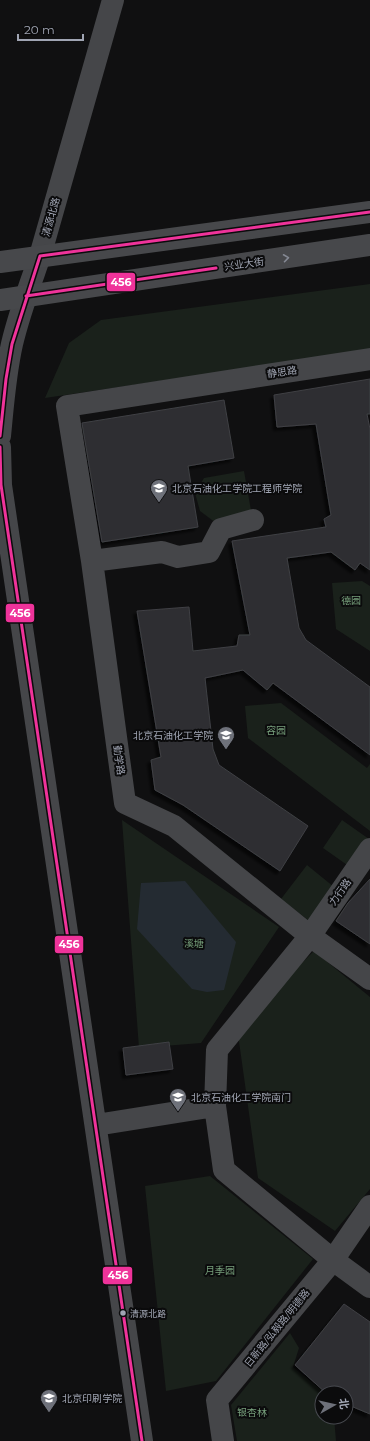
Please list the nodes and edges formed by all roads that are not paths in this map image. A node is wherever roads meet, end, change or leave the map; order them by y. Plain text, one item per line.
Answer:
1 (113, 0) edge
2 (370, 212) edge
3 (370, 245) edge
4 (40, 256) junction
5 (0, 262) edge
6 (26, 296) junction
7 (0, 300) edge
8 (370, 359) edge
9 (0, 436) edge
10 (0, 447) edge
11 (253, 520) dead end
12 (92, 561) junction
13 (370, 849) edge
14 (310, 936) junction
15 (370, 979) edge
16 (215, 1106) junction
17 (96, 1126) junction
18 (370, 1206) edge
19 (333, 1260) junction
20 (370, 1287) edge
21 (142, 1441) edge
22 (223, 1441) edge

1 - 4 street, 清源北路
2 - 4 main road
6 -> 3 main road, 兴业大街
4 - 5 main road
4 - 6 street, 清源北路
6 - 7 main road, 兴业大街
6 - 9 street, 清源北路
8 - 12 street, 静思路
10 - 17 street
11 - 12 street
12 - 14 street, 勤学路
13 - 14 street, 力行路
14 - 15 street
14 - 16 street, 力行路
16 - 17 street
16 - 19 street, 力行路
17 - 21 street
18 - 19 street, 日新路/弘毅路/明德路
19 - 20 street
19 - 22 street, 日新路/弘毅路/明德路

